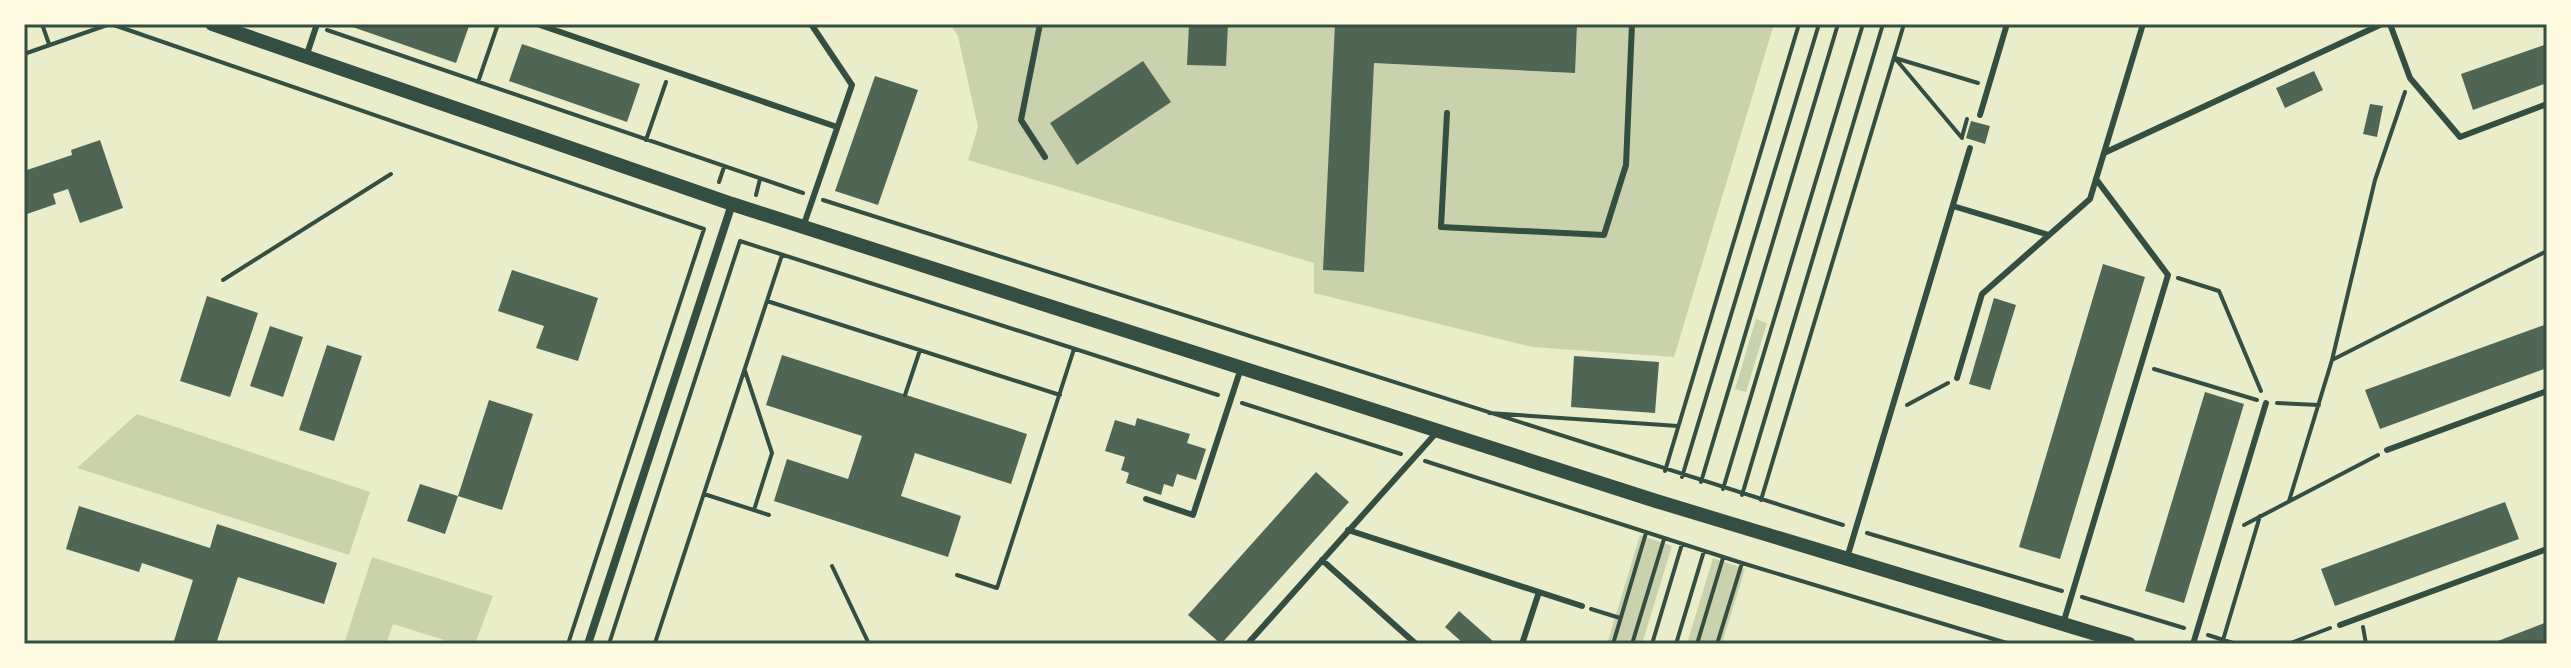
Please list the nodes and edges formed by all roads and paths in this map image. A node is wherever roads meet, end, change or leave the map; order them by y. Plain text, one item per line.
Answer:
1 (42, 24) edge
2 (110, 24) edge
3 (212, 24) edge
4 (498, 24) edge
5 (537, 24) edge
6 (811, 24) edge
7 (1040, 24) edge
8 (1632, 24) edge
9 (1799, 24) edge
10 (1819, 24) edge
11 (1838, 24) edge
12 (1863, 24) edge
13 (1883, 24) edge
14 (1904, 24) edge
15 (2007, 24) edge
16 (2143, 24) edge
17 (2382, 24) edge
18 (2390, 24) edge
19 (317, 25) edge
20 (49, 45) junction
21 (24, 54) edge
22 (306, 57) junction
23 (1894, 57) junction
24 (670, 70) junction
25 (2410, 78) junction
26 (478, 82) junction
27 (1988, 86) junction
28 (2547, 104) edge
29 (1447, 113) dead end
30 (1980, 115) dead end
31 (1968, 117) dead end
32 (837, 127) junction
33 (1962, 138) junction
34 (646, 140) junction
35 (1970, 148) joint
36 (2104, 153) junction
37 (1045, 157) dead end
38 (724, 167) junction
39 (391, 174) dead end
40 (760, 179) junction
41 (2096, 179) junction
42 (719, 182) dead end
43 (756, 195) dead end
44 (813, 197) junction
45 (732, 204) junction
46 (1953, 206) junction
47 (803, 227) junction
48 (2049, 235) junction
49 (2547, 251) edge
50 (782, 255) junction
51 (2168, 275) junction
52 (223, 280) dead end
53 (767, 301) junction
54 (1074, 349) junction
55 (920, 350) junction
56 (2332, 360) junction
57 (2141, 365) junction
58 (1241, 368) junction
59 (744, 369) junction
60 (1957, 378) joint
61 (2547, 391) edge
62 (905, 395) dead end
63 (1060, 395) junction
64 (1231, 399) junction
65 (2266, 403) junction
66 (2319, 405) junction
67 (1482, 413) junction
68 (1891, 414) junction
69 (1678, 426) junction
70 (1437, 431) junction
71 (2387, 450) joint
72 (1413, 458) junction
73 (1665, 471) junction
74 (1682, 477) junction
75 (1701, 482) junction
76 (1723, 489) junction
77 (704, 494) junction
78 (1742, 495) junction
79 (1146, 499) dead end
80 (1761, 500) junction
81 (2289, 501) junction
82 (754, 510) junction
83 (769, 515) dead end
84 (2260, 516) junction
85 (1856, 529) junction
86 (1348, 530) junction
87 (1646, 533) junction
88 (2226, 534) junction
89 (1664, 538) junction
90 (1682, 544) junction
91 (2547, 549) edge
92 (1704, 551) junction
93 (1723, 557) junction
94 (1847, 559) junction
95 (1322, 560) junction
96 (1742, 563) junction
97 (832, 566) dead end
98 (957, 575) dead end
99 (1539, 592) junction
100 (2072, 594) junction
101 (1582, 606) joint
102 (1620, 618) junction
103 (2063, 624) junction
104 (2340, 625) joint
105 (2197, 632) junction
106 (2223, 640) junction
107 (1250, 641) dead end
108 (655, 643) edge
109 (568, 644) edge
110 (588, 644) edge
111 (609, 644) edge
112 (869, 644) edge
113 (1416, 644) edge
114 (1522, 644) edge
115 (1613, 644) edge
116 (1632, 644) edge
117 (1652, 644) edge
118 (1676, 644) edge
119 (1697, 644) edge
120 (1717, 644) edge
121 (2010, 644) edge
122 (2129, 644) edge
123 (2193, 644) edge
124 (2236, 644) edge
125 (2288, 644) edge

1 - 20 path
2 - 20 path
2 - 109 path
3 - 22 street
4 - 26 path
5 - 24 lane
6 - 32 lane
7 - 37 lane
8 - 29 lane
9 - 69 path
10 - 74 path
11 - 75 path
12 - 76 path
13 - 78 path
14 - 23 path
15 - 27 lane
16 - 36 lane
17 - 36 lane
18 - 25 lane
19 - 22 lane
19 - 26 path
20 - 21 path
22 - 45 street
23 - 27 path
23 - 33 path
23 - 80 path
24 - 32 lane
24 - 34 path
25 - 28 lane
25 - 56 path
26 - 34 path
27 - 30 lane
31 - 33 path
32 - 44 lane
33 - 35 path
34 - 38 path
35 - 46 lane
36 - 41 lane
38 - 40 path
38 - 42 path
39 - 52 path
40 - 43 path
40 - 44 path
41 - 48 lane
41 - 51 lane
44 - 47 lane
44 - 67 path
45 - 47 street
45 - 110 street
46 - 48 lane
46 - 68 lane
47 - 58 street
48 - 60 lane
49 - 56 path
50 - 53 path
50 - 54 path
50 - 111 path
51 - 57 lane
51 - 65 path
53 - 55 path
53 - 59 path
54 - 63 path
54 - 64 path
55 - 62 path
55 - 63 path
56 - 66 path
57 - 65 path
57 - 100 lane
58 - 64 lane
58 - 70 street
59 - 77 path
59 - 82 path
60 - 68 path
61 - 71 lane
63 - 98 path
64 - 72 path
64 - 79 lane
65 - 66 path
65 - 88 lane
66 - 81 path
67 - 69 path
67 - 73 path
68 - 85 lane
69 - 73 path
70 - 72 lane
70 - 94 street
71 - 81 path
72 - 86 lane
72 - 87 path
73 - 74 path
74 - 75 path
75 - 76 path
76 - 78 path
77 - 82 path
77 - 108 path
78 - 80 path
80 - 85 path
81 - 84 path
82 - 83 path
84 - 88 path
84 - 106 path
85 - 94 lane
85 - 100 path
86 - 95 lane
86 - 99 lane
87 - 89 path
87 - 102 path
88 - 105 lane
89 - 90 path
89 - 116 path
90 - 92 path
90 - 117 path
91 - 104 lane
92 - 93 path
92 - 118 path
93 - 96 path
93 - 119 path
94 - 103 street
95 - 107 lane
95 - 113 lane
96 - 120 path
96 - 121 path
97 - 112 path
99 - 101 lane
99 - 114 lane
100 - 103 lane
100 - 105 path
101 - 102 path
102 - 115 path
103 - 122 street
104 - 125 path
105 - 106 path
105 - 123 lane
106 - 124 path

